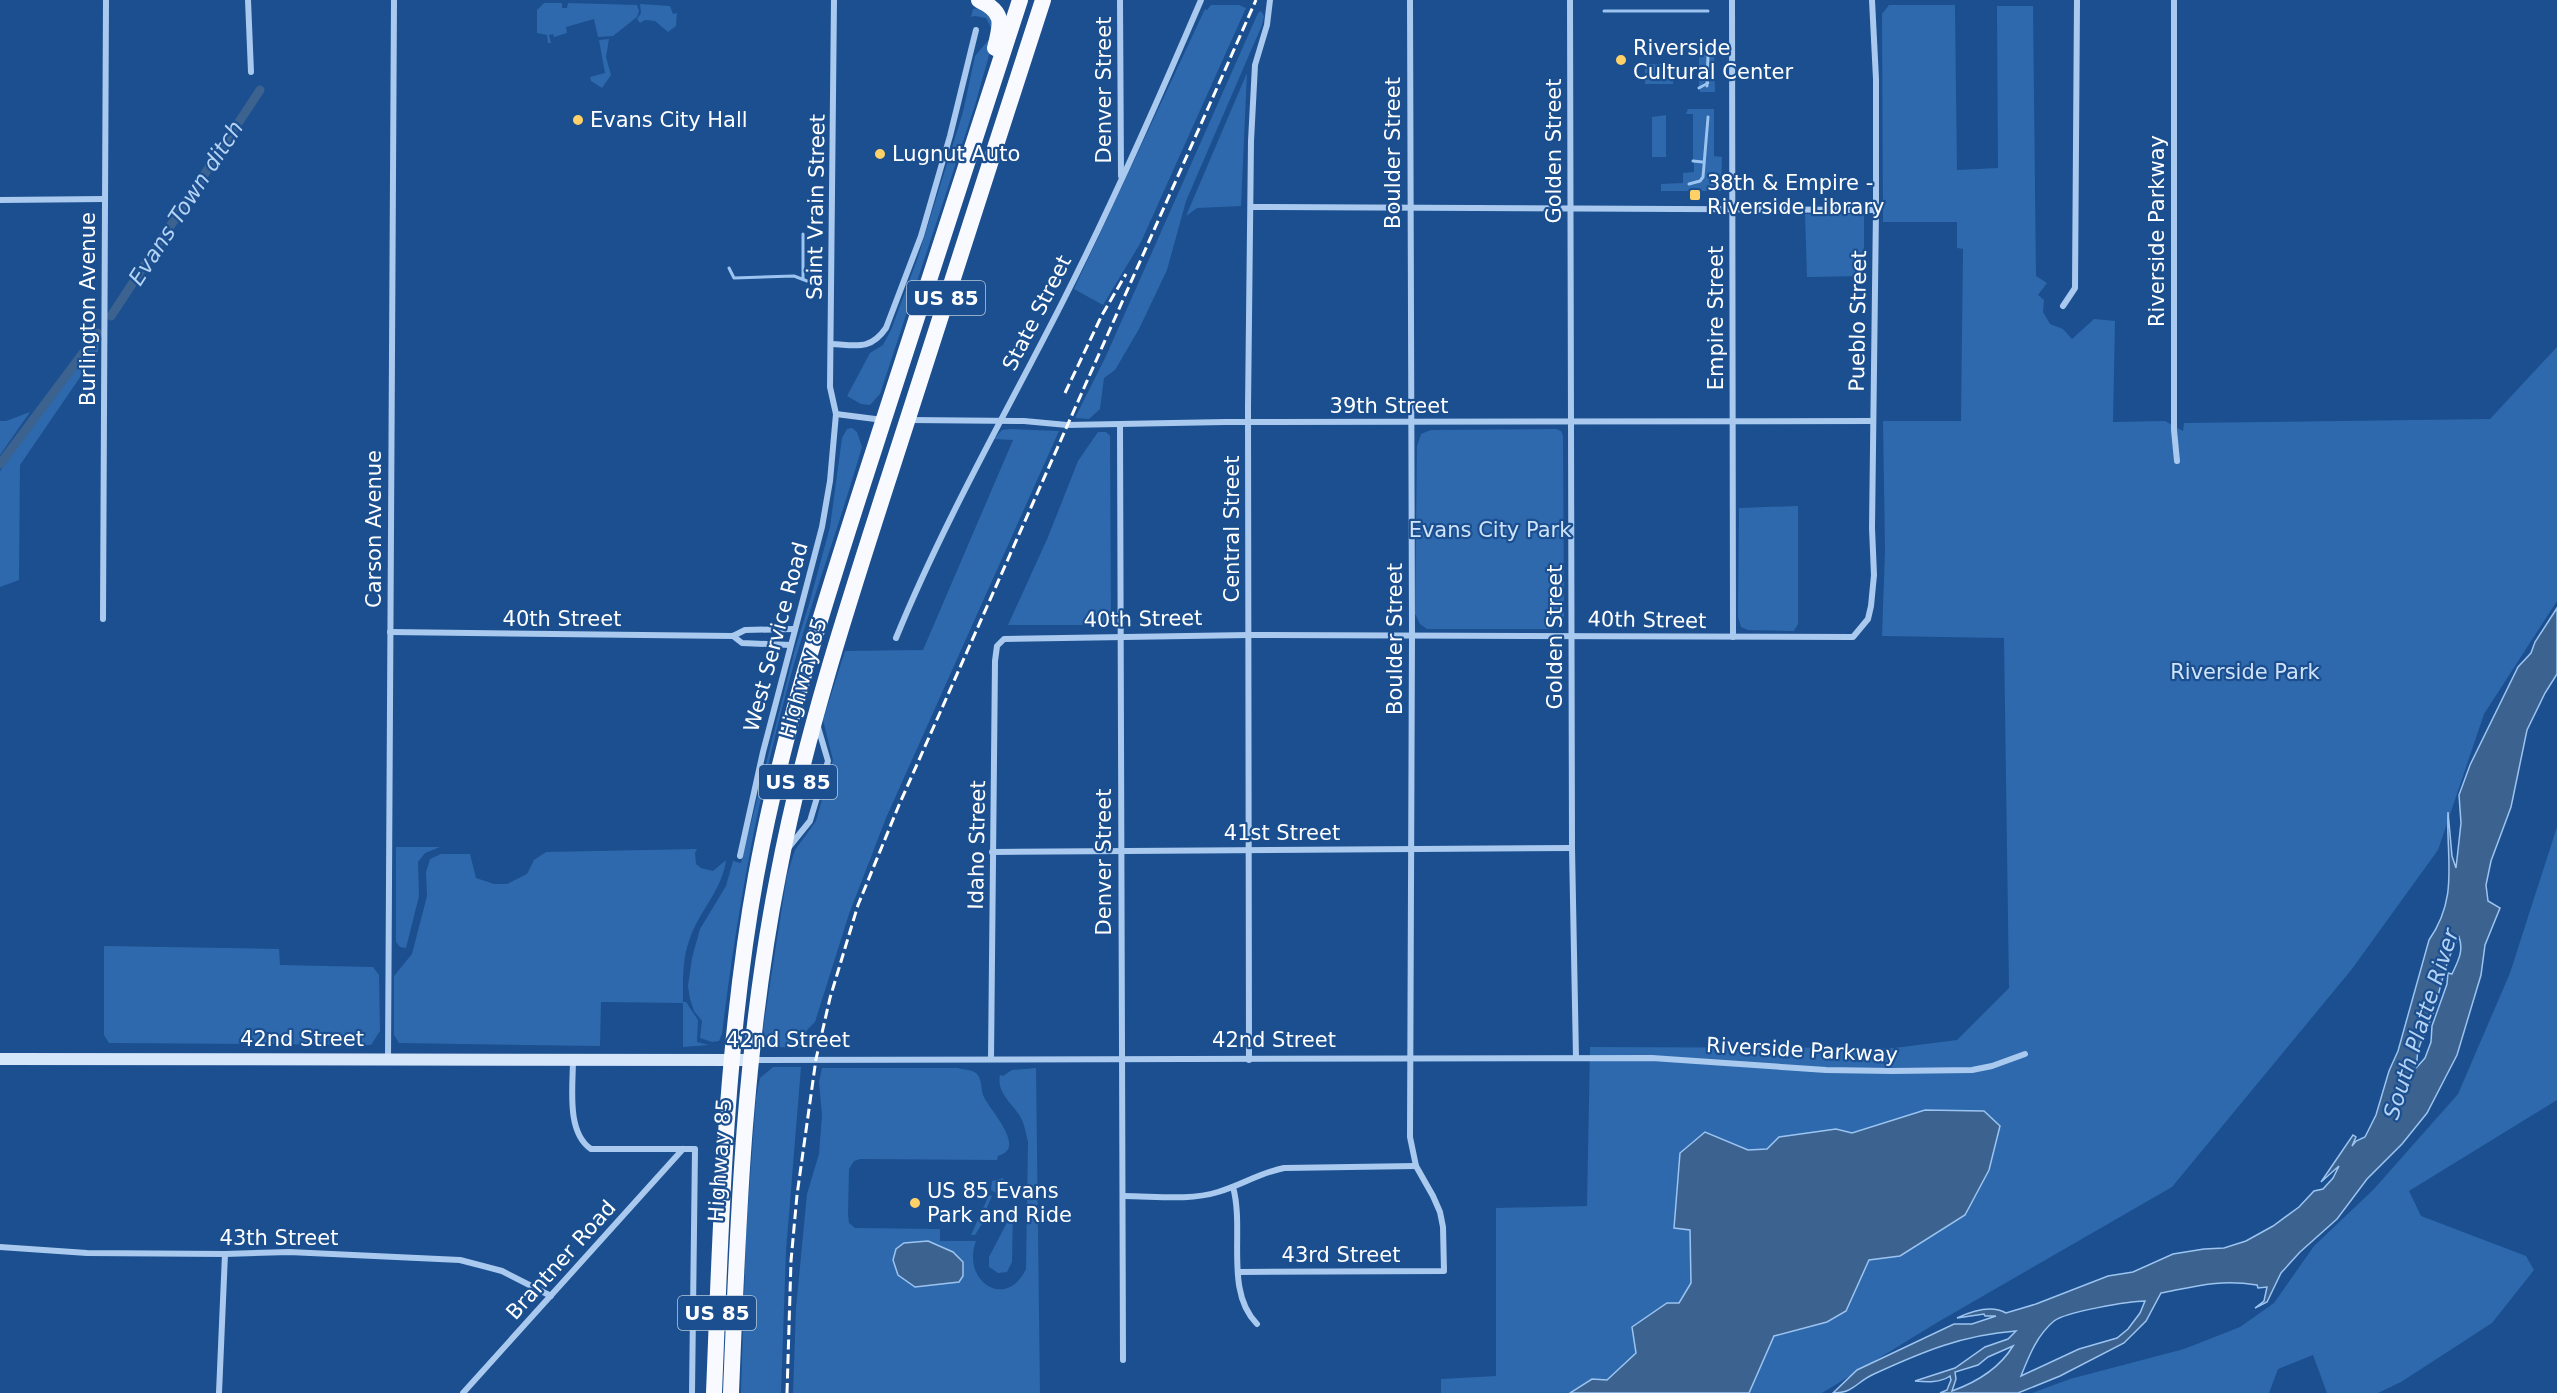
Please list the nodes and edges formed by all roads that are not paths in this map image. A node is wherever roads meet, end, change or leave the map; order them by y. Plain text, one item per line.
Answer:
1 (106, 0) edge
2 (248, 0) edge
3 (394, 0) edge
4 (834, 0) edge
5 (979, 0) edge
6 (1020, 0) edge
7 (1043, 0) edge
8 (1120, 0) edge
9 (1201, 0) edge
10 (1270, 0) edge
11 (1410, 0) edge
12 (1570, 0) edge
13 (1732, 0) edge
14 (1872, 0) edge
15 (2077, 0) edge
16 (2174, 0) edge
17 (976, 30) dead end
18 (251, 72) dead end
19 (984, 108) junction
20 (1121, 180) junction
21 (0, 200) edge
22 (105, 200) junction
23 (1251, 207) junction
24 (1410, 208) junction
25 (1570, 208) junction
26 (1732, 210) junction
27 (1876, 210) junction
28 (2063, 306) dead end
29 (831, 344) junction
30 (836, 414) junction
31 (884, 420) junction
32 (907, 420) junction
33 (1000, 420) junction
34 (1732, 420) junction
35 (1872, 421) junction
36 (1572, 422) junction
37 (1249, 423) junction
38 (1410, 423) junction
39 (1120, 424) junction
40 (2177, 461) dead end
41 (103, 619) dead end
42 (794, 629) junction
43 (390, 632) junction
44 (1412, 634) junction
45 (1121, 635) junction
46 (1249, 635) junction
47 (1572, 635) junction
48 (733, 636) junction
49 (1733, 637) junction
50 (1853, 637) joint
51 (896, 638) dead end
52 (1009, 638) joint
53 (790, 645) junction
54 (814, 718) junction
55 (1250, 848) junction
56 (1572, 848) junction
57 (1121, 850) junction
58 (1411, 850) junction
59 (992, 852) junction
60 (740, 856) dead end
61 (781, 860) junction
62 (2025, 1054) dead end
63 (1576, 1058) junction
64 (0, 1059) edge
65 (387, 1059) junction
66 (573, 1059) junction
67 (991, 1059) junction
68 (1121, 1059) junction
69 (730, 1060) junction
70 (750, 1060) junction
71 (1249, 1060) junction
72 (1411, 1060) junction
73 (683, 1149) junction
74 (1416, 1166) junction
75 (1233, 1187) junction
76 (1124, 1196) junction
77 (0, 1247) edge
78 (225, 1254) junction
79 (1444, 1271) joint
80 (1238, 1272) junction
81 (551, 1296) junction
82 (1257, 1324) dead end
83 (1123, 1360) dead end
84 (219, 1393) edge
85 (464, 1393) edge
86 (692, 1393) edge
87 (714, 1393) edge
88 (731, 1393) edge

1 - 22 street, Burlington Avenue
2 - 18 street
3 - 43 street, Carson Avenue
4 - 29 street, Saint Vrain Street
5 - 19 highway
6 - 19 highway, Highway 85 / US 85
7 - 32 highway, Highway 85 / US 85
8 - 20 street, Denver Street
9 - 20 street, State Street
10 - 23 street, Central Street
11 - 24 street, Boulder Street
12 - 25 street, Golden Street
13 - 26 street, Empire Street
14 - 27 street, Pueblo Street
15 - 28 street
16 - 40 street, Riverside Parkway
17 - 29 street
19 - 31 highway, Highway 85 / US 85
20 - 33 street, State Street
21 - 22 street
22 - 41 street, Burlington Avenue
23 - 24 street
23 - 37 street, Central Street
24 - 25 street
24 - 38 street, Boulder Street
25 - 26 street
25 - 36 street, Golden Street
26 - 27 street
26 - 34 street, Empire Street
27 - 35 street, Pueblo Street
29 - 30 street, Saint Vrain Street
30 - 31 street
30 - 42 street, West Service Road
31 - 69 highway, Highway 85 / US 85
32 - 33 street, 39th Street
32 - 54 highway, Highway 85 / US 85
33 - 39 street, 39th Street
33 - 51 street, State Street
34 - 35 street, 39th Street
34 - 36 street, 39th Street
34 - 49 street, Empire Street
35 - 50 street, Pueblo Street
36 - 38 street, 39th Street
36 - 47 street, Golden Street
37 - 38 street, 39th Street
37 - 39 street, 39th Street
37 - 46 street, Central Street
38 - 44 street, Boulder Street
39 - 45 street, Denver Street
42 - 48 street, 40th Street
42 - 53 street, West Service Road
43 - 48 street, 40th Street
43 - 65 street, Carson Avenue
44 - 46 street, 40th Street
44 - 47 street, 40th Street
44 - 58 street, Boulder Street
45 - 46 street, 40th Street
45 - 52 street, 40th Street
45 - 57 street, Denver Street
46 - 55 street, Central Street
47 - 49 street, 40th Street
47 - 56 street, Golden Street
48 - 53 street, 40th Street
49 - 50 street, 40th Street
52 - 59 street, Idaho Street
53 - 60 street, West Service Road
54 - 61 highway, Highway 85 / US 85
54 - 61 street
55 - 57 street, 41st Street
55 - 58 street, 41st Street
55 - 71 street, Central Street
56 - 58 street, 41st Street
56 - 63 street, Golden Street
57 - 59 street, 41st Street
57 - 68 street, Denver Street
58 - 72 street, Boulder Street
59 - 67 street, Idaho Street
61 - 70 highway, Highway 85 / US 85
62 - 63 street, Riverside Parkway
63 - 72 street, 42nd Street
64 - 65 main road, 42nd Street
65 - 66 main road, 42nd Street
66 - 69 main road, 42nd Street
66 - 73 street
67 - 68 street, 42nd Street
67 - 70 street, 42nd Street
68 - 71 street, 42nd Street
68 - 76 street, Denver Street
69 - 70 main road, 42nd Street
69 - 87 highway, Highway 85 / US 85
70 - 88 highway, Highway 85 / US 85
71 - 72 street, 42nd Street
72 - 74 street, Boulder Street
73 - 81 street, Brantner Road
73 - 86 street
74 - 75 street
74 - 79 street, Boulder Street
75 - 76 street
75 - 80 street
76 - 83 street, Denver Street
77 - 78 street, 43th Street
78 - 81 street, 43th Street
78 - 84 street
79 - 80 street, 43rd Street
80 - 82 street
81 - 85 street, Brantner Road

